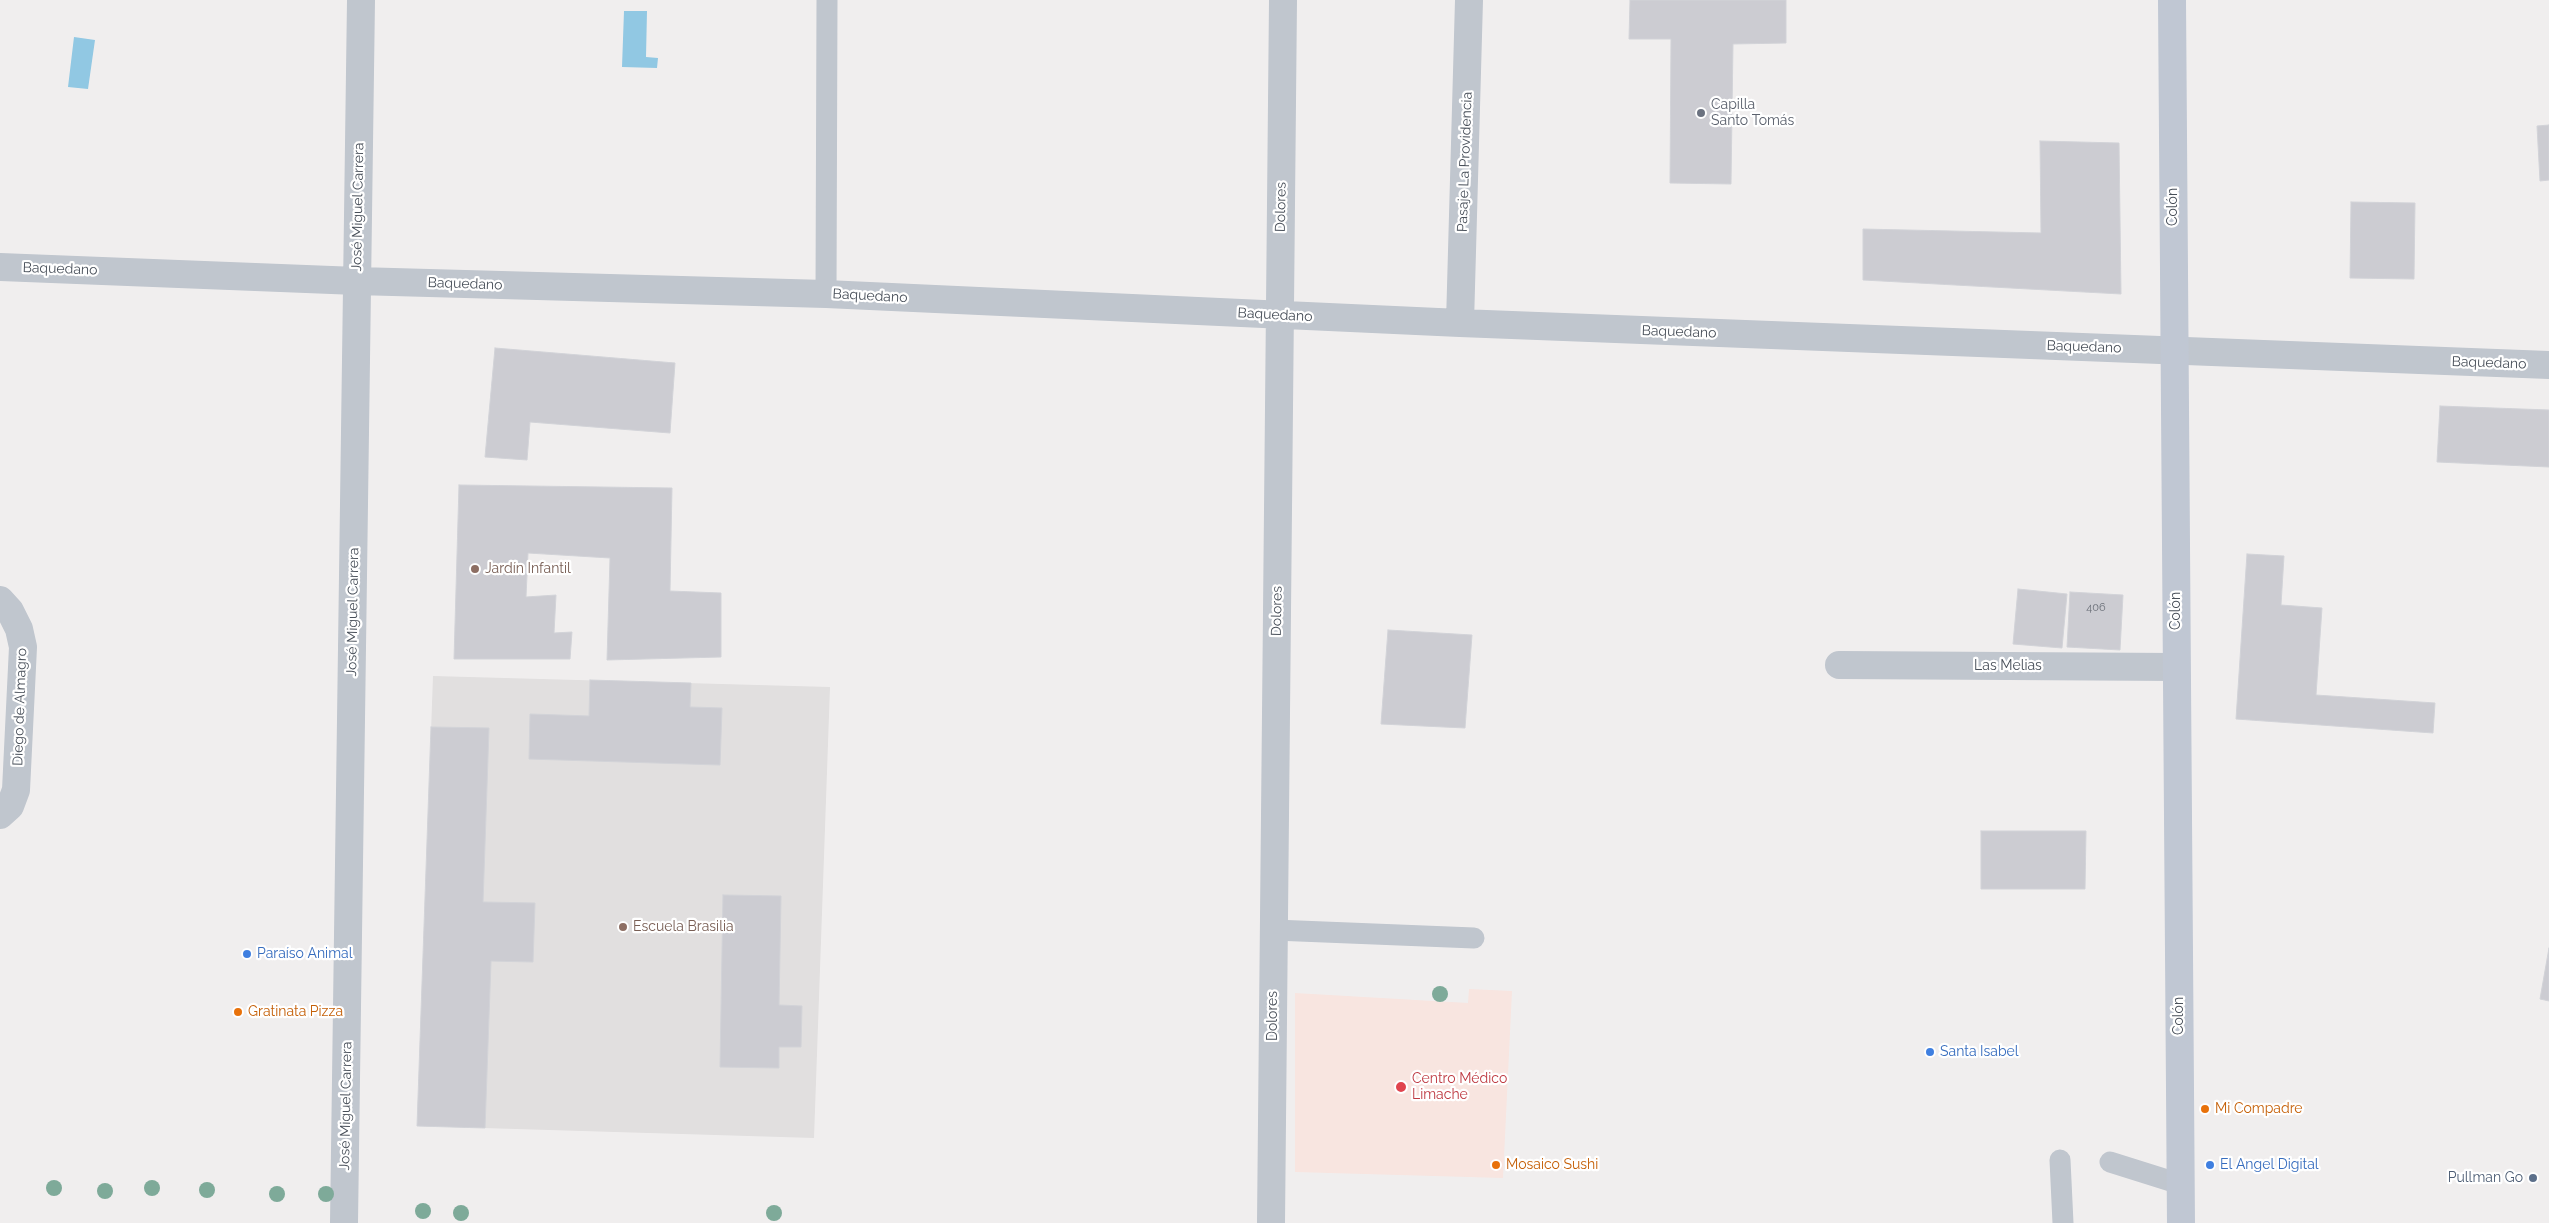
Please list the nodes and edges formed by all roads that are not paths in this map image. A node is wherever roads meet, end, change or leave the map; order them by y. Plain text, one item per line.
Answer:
1 (362, 0) edge
2 (827, 0) edge
3 (1283, 0) edge
4 (1469, 0) edge
5 (2172, 0) edge
6 (0, 267) edge
7 (357, 281) junction
8 (826, 294) junction
9 (1280, 316) junction
10 (1460, 324) junction
11 (2174, 351) junction
12 (2549, 365) edge
13 (0, 600) edge
14 (1839, 665) dead end
15 (2176, 667) junction
16 (0, 815) edge
17 (1274, 930) junction
18 (1474, 938) dead end
19 (2060, 1160) dead end
20 (2110, 1162) dead end
21 (2180, 1184) junction
22 (344, 1223) edge
23 (1271, 1223) edge
24 (2063, 1223) edge
25 (2181, 1223) edge

1 - 7 street, José Miguel Carrera
2 - 8 lane
3 - 9 street, Dolores
4 - 10 street, Pasaje La Providencia
5 - 11 street, Colón
6 - 7 street, Baquedano
7 - 8 street, Baquedano
7 - 22 street, José Miguel Carrera
8 - 9 street, Baquedano
9 - 10 street, Baquedano
9 - 17 street, Dolores
10 - 11 street, Baquedano
11 - 12 street, Baquedano
11 - 15 street, Colón
13 - 16 street, Diego de Almagro
14 - 15 street, Las Melias
15 - 21 street, Colón
17 - 18 lane
17 - 23 street, Dolores
19 - 24 lane
20 - 21 lane
21 - 25 street, Colón

